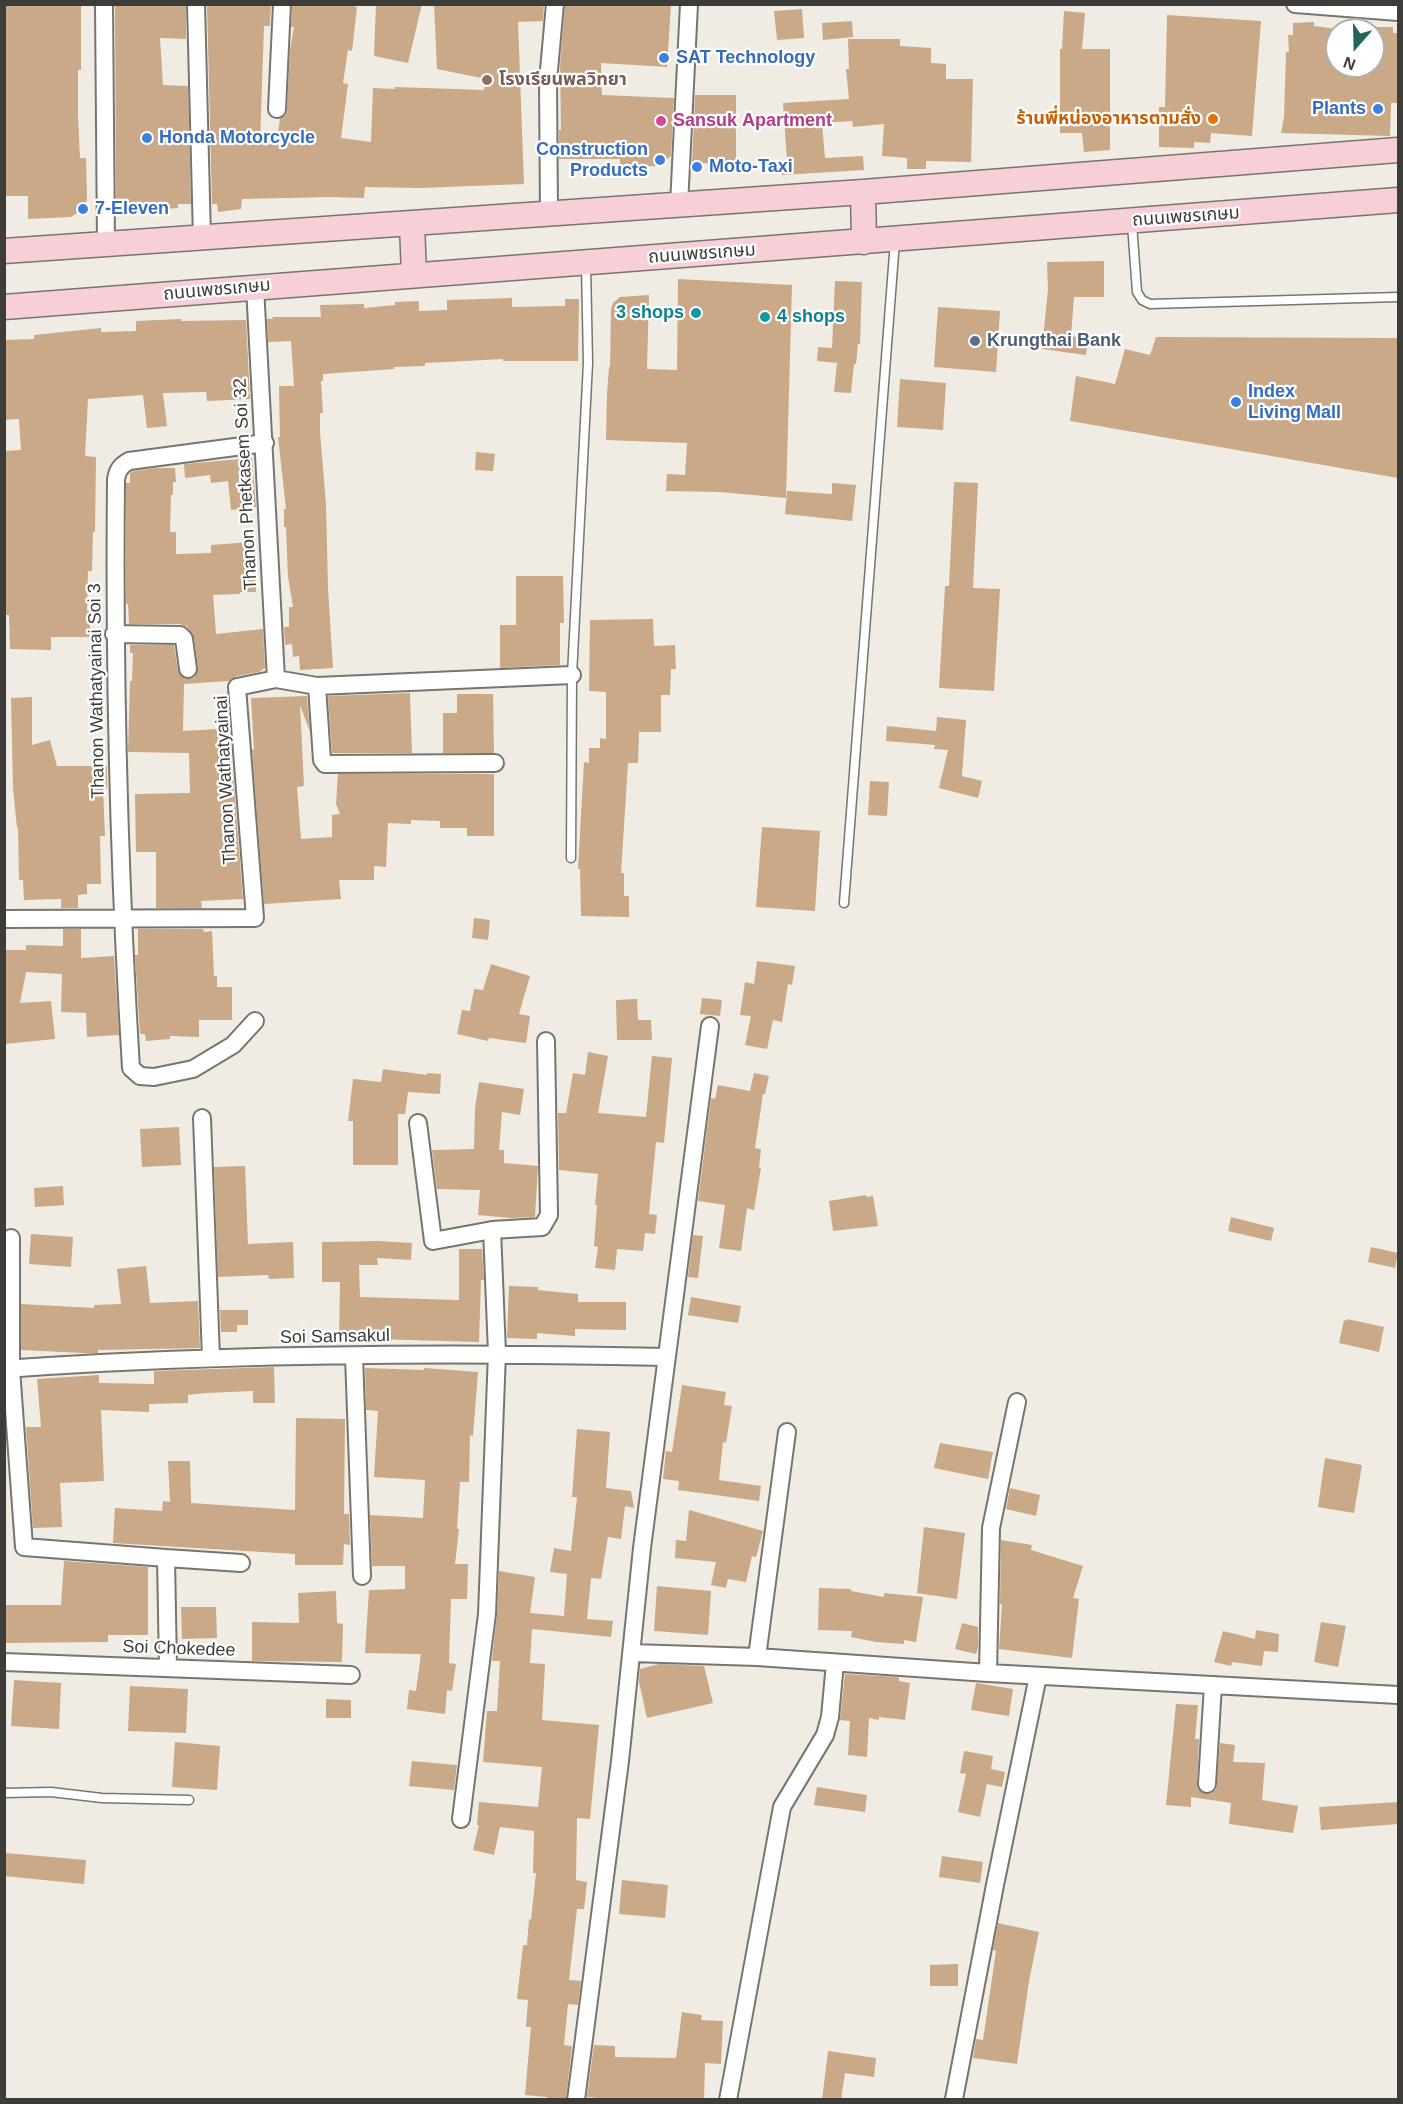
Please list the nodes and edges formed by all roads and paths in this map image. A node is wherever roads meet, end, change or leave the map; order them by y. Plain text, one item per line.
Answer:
1 (104, 4) edge
2 (196, 4) edge
3 (282, 4) edge
4 (555, 4) edge
5 (689, 4) edge
6 (1295, 4) edge
7 (1398, 12) edge
8 (277, 109) dead end
9 (1398, 150) edge
10 (863, 192) junction
11 (1398, 200) edge
12 (679, 205) junction
13 (549, 215) junction
14 (1132, 221) junction
15 (412, 224) junction
16 (202, 238) junction
17 (895, 240) junction
18 (864, 242) junction
19 (106, 244) junction
20 (4, 251) edge
21 (586, 263) junction
22 (414, 275) junction
23 (255, 287) junction
24 (1398, 297) edge
25 (4, 307) edge
26 (265, 443) junction
27 (114, 634) junction
28 (188, 669) dead end
29 (572, 675) junction
30 (276, 679) junction
31 (317, 686) junction
32 (495, 763) dead end
33 (571, 858) dead end
34 (844, 903) dead end
35 (4, 919) edge
36 (122, 919) junction
37 (255, 1022) dead end
38 (710, 1026) dead end
39 (546, 1041) dead end
40 (202, 1118) dead end
41 (418, 1123) dead end
42 (492, 1230) junction
43 (11, 1238) dead end
44 (496, 1353) junction
45 (354, 1356) junction
46 (667, 1357) junction
47 (211, 1358) junction
48 (8, 1369) edge
49 (1017, 1402) dead end
50 (787, 1432) dead end
51 (166, 1558) junction
52 (241, 1563) dead end
53 (362, 1576) dead end
54 (632, 1653) junction
55 (757, 1657) junction
56 (4, 1662) edge
57 (835, 1662) junction
58 (168, 1668) junction
59 (988, 1673) junction
60 (351, 1675) dead end
61 (1038, 1676) junction
62 (1214, 1685) junction
63 (1398, 1695) edge
64 (1207, 1784) dead end
65 (4, 1793) edge
66 (189, 1800) dead end
67 (461, 1819) dead end
68 (954, 2099) edge
69 (576, 2100) edge
70 (728, 2100) edge

1 - 19 street
2 - 16 street
3 - 8 street
4 - 13 street
5 - 12 street
6 - 7 street
9 - 10 main road
10 - 12 main road
10 - 18 main road
11 - 14 main road, ถนนเพชรเกษม
12 - 13 main road
13 - 15 main road
14 - 17 main road, ถนนเพชรเกษม
14 - 24 lane
15 - 16 main road
15 - 22 main road
16 - 19 main road
17 - 18 main road, ถนนเพชรเกษม
17 - 34 lane
18 - 21 main road, ถนนเพชรเกษม
19 - 20 main road
21 - 22 main road, ถนนเพชรเกษม
21 - 29 lane
22 - 23 main road, ถนนเพชรเกษม
23 - 25 main road, ถนนเพชรเกษม
23 - 26 street, Thanon Phetkasem Soi 32
26 - 27 street, Thanon Wathatyainai Soi 3
26 - 30 street, Thanon Phetkasem Soi 32
27 - 28 street
27 - 36 street, Thanon Wathatyainai Soi 3
29 - 31 street, Thanon Wathatyainai
29 - 33 lane
30 - 31 street, Thanon Wathatyainai
30 - 36 street, Thanon Wathatyainai
31 - 32 street
35 - 36 street, Thanon Wathatyainai
36 - 37 street, Thanon Wathatyainai Soi 3
38 - 46 street
39 - 42 street
40 - 47 street
41 - 42 street
42 - 44 street
43 - 48 street
44 - 45 street, Soi Samsakul
44 - 46 street, Soi Samsakul
44 - 67 street
45 - 47 street, Soi Samsakul
45 - 53 street
46 - 54 street
47 - 48 street, Soi Samsakul
48 - 51 street
49 - 59 street
50 - 55 street
51 - 52 street
51 - 58 street
54 - 55 street
54 - 69 street
55 - 57 street
56 - 58 street, Soi Chokedee
57 - 59 street
57 - 70 street
58 - 60 street, Soi Chokedee
59 - 61 street
61 - 62 street
61 - 68 street
62 - 63 street
62 - 64 street
65 - 66 lane

